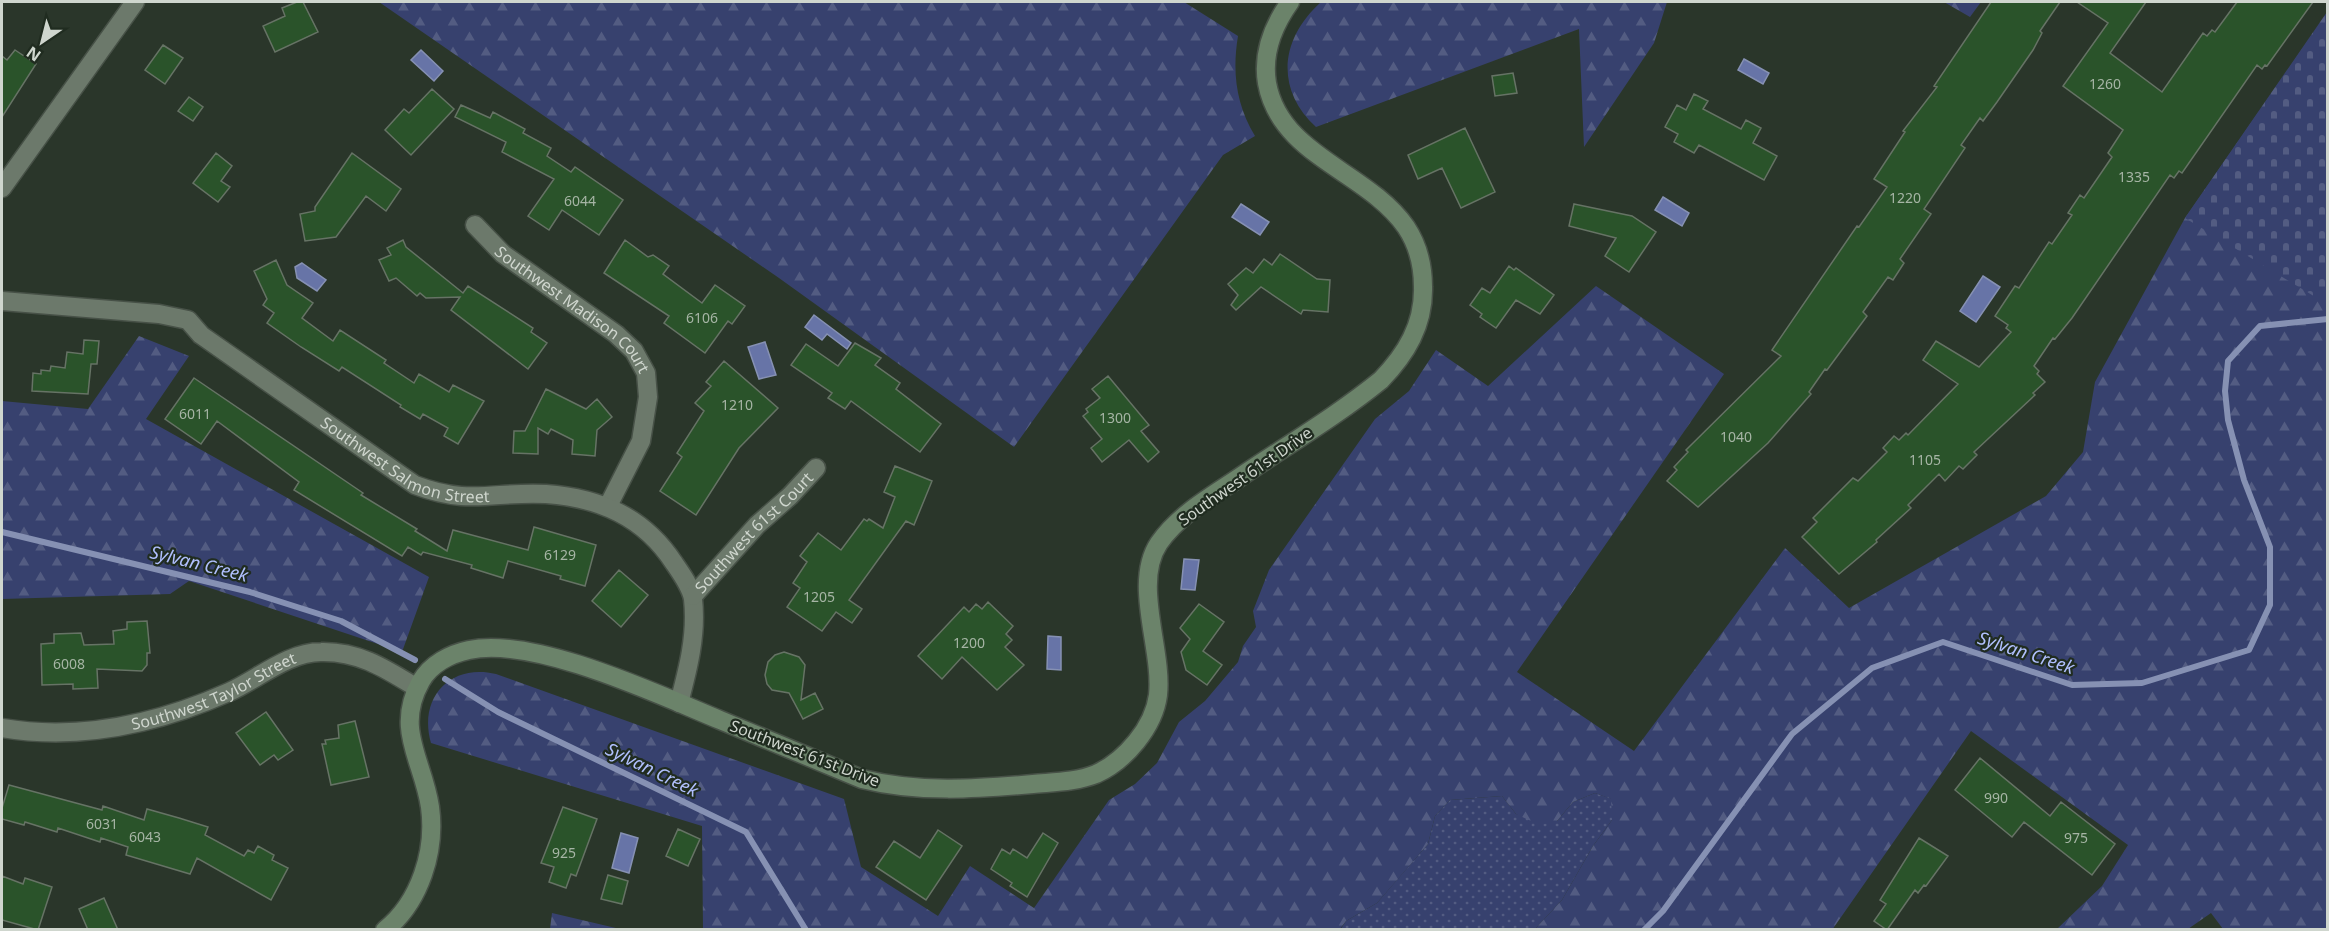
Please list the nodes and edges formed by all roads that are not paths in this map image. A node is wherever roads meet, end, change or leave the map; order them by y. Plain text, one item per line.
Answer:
1 (135, 2) edge
2 (1290, 2) edge
3 (2, 188) edge
4 (475, 225) dead end
5 (2, 301) edge
6 (816, 468) dead end
7 (608, 506) junction
8 (693, 596) junction
9 (417, 688) junction
10 (680, 703) junction
11 (2, 728) edge
12 (385, 930) edge

1 - 3 street
2 - 10 street, Southwest 61st Drive
4 - 7 street, Southwest Madison Court
5 - 7 street, Southwest Salmon Street
6 - 8 street, Southwest 61st Court
7 - 8 street, Southwest Salmon Street
8 - 10 street, Southwest Salmon Street
9 - 10 street, Southwest 61st Drive
9 - 11 street, Southwest Taylor Street
9 - 12 street, Southwest 61st Drive

